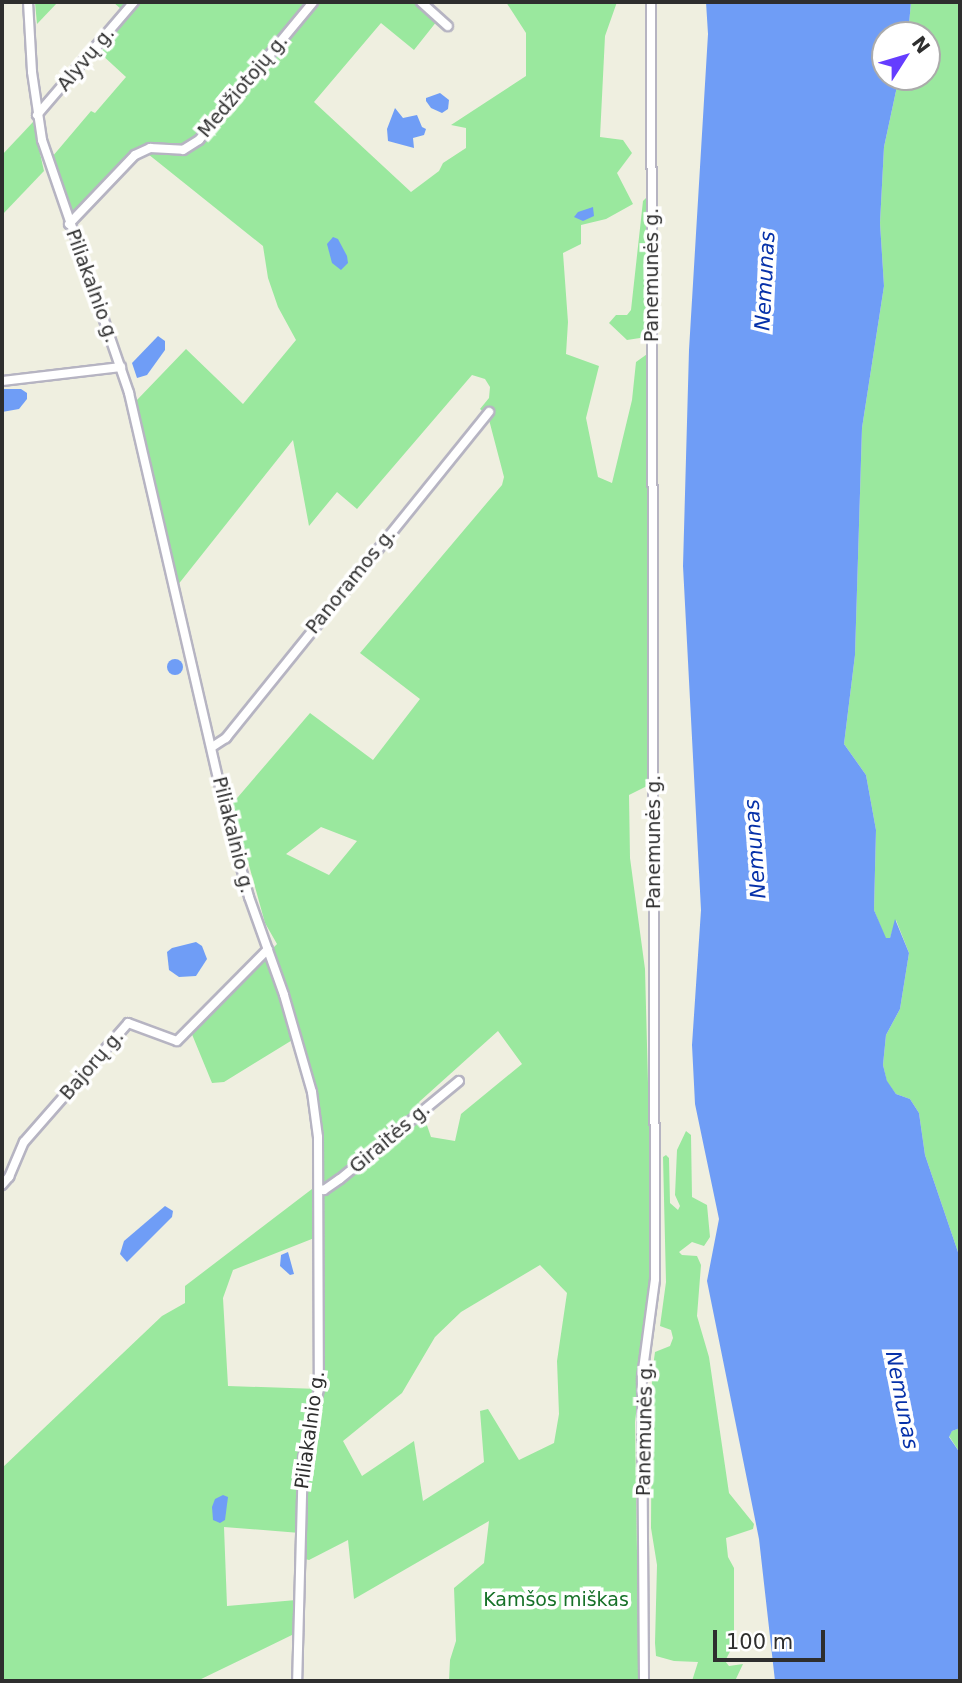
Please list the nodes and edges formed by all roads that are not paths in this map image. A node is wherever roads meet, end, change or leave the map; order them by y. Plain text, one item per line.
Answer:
1 (28, 2) edge
2 (134, 2) edge
3 (313, 2) edge
4 (421, 2) edge
5 (651, 2) edge
6 (449, 26) dead end
7 (37, 116) junction
8 (69, 224) junction
9 (121, 367) junction
10 (2, 381) edge
11 (489, 412) dead end
12 (212, 747) junction
13 (268, 949) junction
14 (459, 1081) dead end
15 (2, 1185) edge
16 (319, 1189) junction
17 (297, 1681) edge
18 (644, 1681) edge

1 - 7 street, Piliakalnio g.
2 - 7 street, Alyvų g.
3 - 8 street, Medžiotojų g.
4 - 6 street
5 - 18 street, Panemunės g.
7 - 8 street, Piliakalnio g.
8 - 9 street, Piliakalnio g.
9 - 10 street
9 - 12 street, Piliakalnio g.
11 - 12 street, Panoramos g.
12 - 13 street, Piliakalnio g.
13 - 15 street, Bajorų g.
13 - 16 street, Piliakalnio g.
14 - 16 street, Giraitės g.
16 - 17 street, Piliakalnio g.

